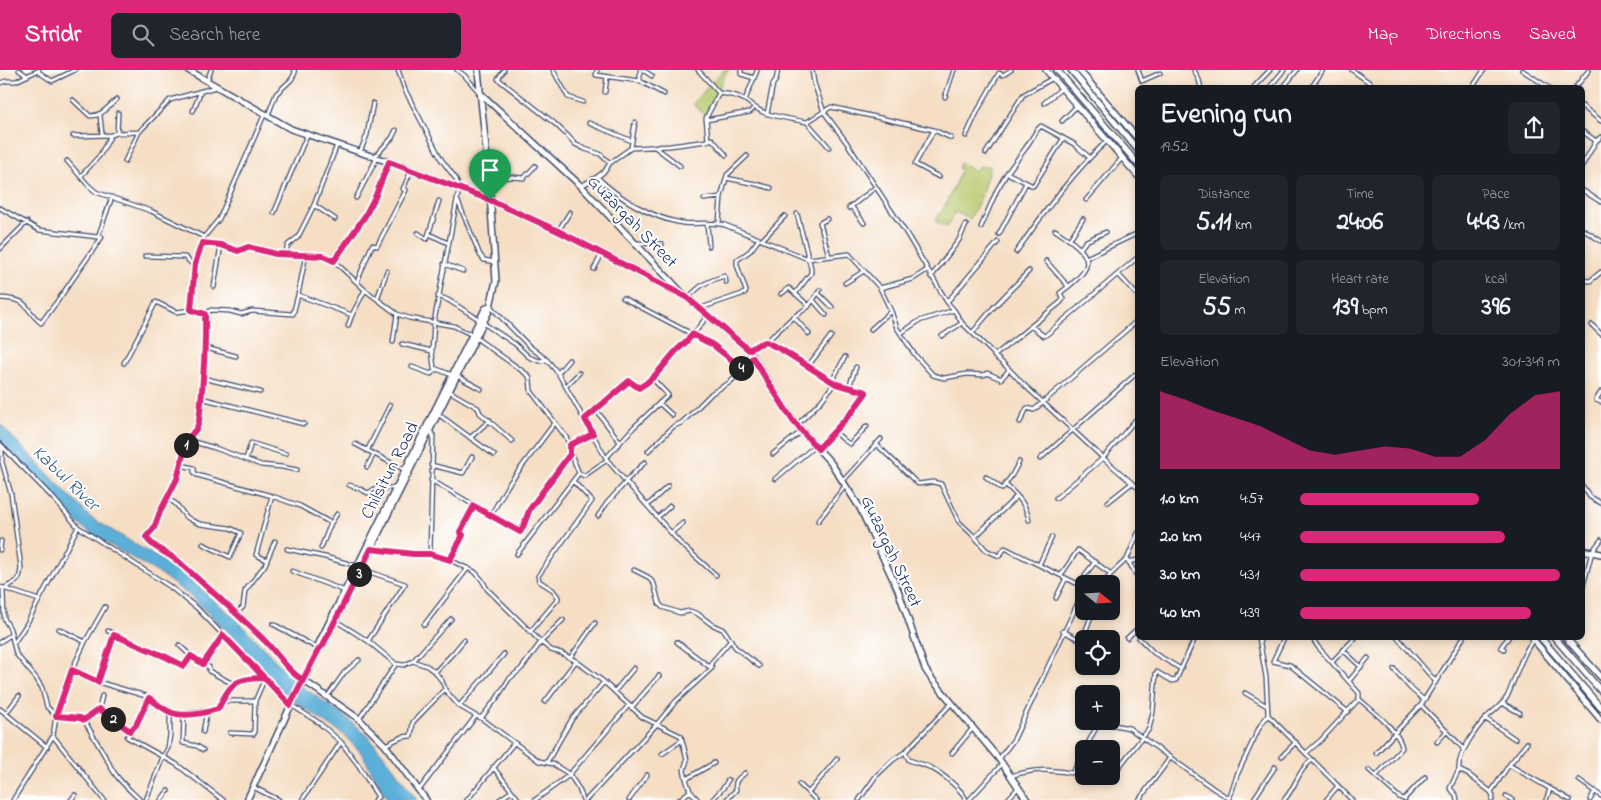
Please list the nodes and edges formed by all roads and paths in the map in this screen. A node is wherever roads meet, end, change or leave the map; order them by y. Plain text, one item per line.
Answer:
1 (18, 70) edge
2 (75, 70) edge
3 (188, 70) edge
4 (211, 70) edge
5 (294, 70) edge
6 (398, 70) edge
7 (457, 70) edge
8 (478, 70) edge
9 (504, 70) edge
10 (553, 70) edge
11 (597, 70) edge
12 (641, 70) edge
13 (698, 70) edge
14 (741, 70) edge
15 (778, 70) edge
16 (812, 70) edge
17 (954, 70) edge
18 (1011, 70) edge
19 (1046, 70) edge
20 (1057, 70) edge
21 (1070, 70) edge
22 (1079, 70) edge
23 (1138, 70) edge
24 (1194, 70) edge
25 (1270, 70) edge
26 (1284, 70) edge
27 (1297, 70) edge
28 (1323, 70) edge
29 (1352, 70) edge
30 (1484, 70) edge
31 (1522, 70) edge
32 (1589, 70) edge
33 (38, 71) edge
34 (757, 71) dead end
35 (1160, 73) dead end
36 (27, 76) junction
37 (652, 76) dead end
38 (607, 77) junction
39 (754, 78) junction
40 (1053, 78) junction
41 (207, 81) junction
42 (640, 81) junction
43 (0, 83) edge
44 (1200, 85) edge
45 (1257, 85) edge
46 (1272, 85) edge
47 (1285, 85) edge
48 (1312, 85) edge
49 (1373, 85) edge
50 (1474, 85) edge
51 (1544, 85) edge
52 (1577, 85) edge
53 (217, 86) junction
54 (1062, 88) junction
55 (202, 90) junction
56 (604, 92) dead end
57 (480, 93) junction
58 (719, 93) junction
59 (664, 94) dead end
60 (945, 97) dead end
61 (116, 99) dead end
62 (74, 100) dead end
63 (745, 100) junction
64 (583, 102) dead end
65 (374, 103) dead end
66 (1044, 103) dead end
67 (1077, 106) junction
68 (754, 108) junction
69 (1585, 108) edge
70 (194, 111) dead end
71 (824, 112) junction
72 (118, 113) dead end
73 (267, 114) junction
74 (766, 114) junction
75 (100, 115) junction
76 (706, 120) junction
77 (1601, 121) edge
78 (635, 122) dead end
79 (807, 122) junction
80 (1062, 122) dead end
81 (590, 123) dead end
82 (396, 130) dead end
83 (934, 130) junction
84 (1130, 130) junction
85 (139, 132) junction
86 (117, 133) junction
87 (1585, 133) edge
88 (102, 134) junction
89 (111, 134) junction
90 (1124, 134) junction
91 (308, 135) junction
92 (73, 136) dead end
93 (966, 136) dead end
94 (1135, 136) edge
95 (1601, 137) edge
96 (951, 138) dead end
97 (1063, 138) junction
98 (708, 140) junction
99 (632, 141) junction
100 (1117, 141) junction
101 (1596, 141) junction
102 (1109, 143) junction
103 (337, 144) junction
104 (653, 146) junction
105 (829, 147) dead end
106 (1135, 147) edge
107 (631, 148) junction
108 (360, 152) junction
109 (986, 153) dead end
110 (726, 155) dead end
111 (747, 156) dead end
112 (1089, 157) junction
113 (375, 158) junction
114 (1122, 158) junction
115 (68, 161) dead end
116 (125, 161) dead end
117 (1135, 161) edge
118 (1585, 161) edge
119 (389, 162) junction
120 (610, 163) junction
121 (535, 166) dead end
122 (680, 166) dead end
123 (411, 171) junction
124 (1007, 173) junction
125 (1135, 173) edge
126 (81, 176) junction
127 (597, 177) junction
128 (939, 177) dead end
129 (726, 178) junction
130 (489, 179) junction
131 (1026, 183) junction
132 (581, 186) junction
133 (876, 187) junction
134 (770, 188) dead end
135 (459, 189) junction
136 (1585, 192) edge
137 (112, 197) junction
138 (720, 197) junction
139 (356, 198) dead end
140 (457, 198) junction
141 (704, 199) dead end
142 (490, 200) junction
143 (1086, 200) dead end
144 (439, 201) dead end
145 (1601, 202) edge
146 (314, 205) junction
147 (0, 208) edge
148 (570, 212) dead end
149 (274, 213) dead end
150 (797, 214) dead end
151 (785, 216) dead end
152 (335, 219) dead end
153 (827, 219) dead end
154 (1083, 219) dead end
155 (27, 222) junction
156 (708, 223) junction
157 (719, 223) junction
158 (864, 224) dead end
159 (966, 225) dead end
160 (981, 226) dead end
161 (1054, 230) dead end
162 (558, 231) junction
163 (1585, 231) edge
164 (1106, 232) dead end
165 (418, 233) dead end
166 (428, 234) junction
167 (999, 234) dead end
168 (1135, 234) edge
169 (98, 236) junction
170 (204, 237) junction
171 (761, 239) junction
172 (1069, 240) junction
173 (1601, 241) edge
174 (998, 242) dead end
175 (202, 243) junction
176 (448, 243) junction
177 (635, 243) junction
178 (662, 244) dead end
179 (221, 245) junction
180 (709, 246) dead end
181 (0, 249) edge
182 (1080, 249) junction
183 (1016, 252) dead end
184 (285, 254) junction
185 (306, 254) junction
186 (602, 254) junction
187 (145, 256) dead end
188 (829, 256) junction
189 (1086, 258) junction
190 (808, 259) junction
191 (1135, 260) edge
192 (334, 261) junction
193 (495, 262) junction
194 (1046, 262) dead end
195 (195, 264) junction
196 (444, 264) junction
197 (594, 269) dead end
198 (927, 270) junction
199 (387, 271) dead end
200 (463, 271) dead end
201 (864, 271) junction
202 (1029, 271) dead end
203 (1601, 272) edge
204 (1118, 274) junction
205 (931, 277) junction
206 (1585, 280) edge
207 (357, 282) junction
208 (726, 282) dead end
209 (845, 283) dead end
210 (1068, 286) junction
211 (214, 287) dead end
212 (880, 288) junction
213 (366, 290) junction
214 (1135, 293) edge
215 (782, 294) dead end
216 (795, 294) junction
217 (298, 295) junction
218 (438, 296) junction
219 (686, 297) junction
220 (0, 298) edge
221 (623, 298) dead end
222 (377, 299) junction
223 (813, 300) junction
224 (947, 302) junction
225 (490, 306) junction
226 (809, 306) junction
227 (832, 307) dead end
228 (700, 308) junction
229 (191, 310) junction
230 (954, 310) junction
231 (892, 311) junction
232 (205, 314) junction
233 (398, 314) junction
234 (708, 314) junction
235 (352, 315) junction
236 (826, 316) dead end
237 (794, 317) junction
238 (434, 322) junction
239 (481, 322) junction
240 (962, 323) junction
241 (1135, 323) edge
242 (1592, 325) dead end
243 (348, 326) dead end
244 (1031, 326) junction
245 (872, 329) dead end
246 (900, 333) junction
247 (692, 334) junction
248 (809, 334) dead end
249 (972, 334) junction
250 (1601, 334) edge
251 (831, 336) dead end
252 (942, 336) dead end
253 (474, 337) junction
254 (393, 342) dead end
255 (766, 342) junction
256 (402, 344) dead end
257 (206, 348) junction
258 (749, 350) junction
259 (432, 351) junction
260 (236, 356) dead end
261 (994, 356) junction
262 (845, 357) dead end
263 (753, 358) junction
264 (547, 360) junction
265 (569, 360) dead end
266 (124, 364) dead end
267 (808, 366) junction
268 (412, 367) dead end
269 (856, 367) dead end
270 (436, 368) junction
271 (743, 369) junction
272 (1009, 370) junction
273 (558, 373) junction
274 (579, 373) dead end
275 (455, 375) junction
276 (1135, 375) edge
277 (203, 378) junction
278 (652, 378) junction
279 (832, 381) junction
280 (836, 384) junction
281 (566, 386) junction
282 (481, 388) dead end
283 (849, 388) junction
284 (449, 391) junction
285 (260, 392) dead end
286 (1601, 392) edge
287 (201, 398) junction
288 (659, 402) junction
289 (1044, 402) junction
290 (1601, 402) edge
291 (390, 405) dead end
292 (596, 410) junction
293 (438, 414) junction
294 (672, 415) dead end
295 (585, 419) junction
296 (490, 420) junction
297 (1135, 421) edge
298 (1020, 422) dead end
299 (304, 424) dead end
300 (554, 424) junction
301 (797, 425) junction
302 (867, 426) dead end
303 (430, 431) junction
304 (802, 431) junction
305 (1073, 431) junction
306 (835, 432) junction
307 (593, 434) junction
308 (470, 438) junction
309 (881, 439) dead end
310 (187, 440) junction
311 (512, 442) dead end
312 (620, 442) junction
313 (355, 444) dead end
314 (876, 444) junction
315 (570, 445) junction
316 (1, 446) edge
317 (816, 447) junction
318 (367, 451) junction
319 (648, 451) dead end
320 (286, 454) dead end
321 (374, 454) junction
322 (570, 454) junction
323 (773, 454) dead end
324 (494, 455) dead end
325 (472, 457) dead end
326 (607, 458) junction
327 (1103, 458) junction
328 (246, 459) junction
329 (1040, 460) dead end
330 (645, 462) dead end
331 (1019, 462) dead end
332 (181, 465) junction
333 (431, 465) junction
334 (367, 467) dead end
335 (297, 470) dead end
336 (405, 470) junction
337 (579, 473) junction
338 (986, 477) dead end
339 (775, 479) dead end
340 (431, 480) junction
341 (573, 481) junction
342 (626, 482) junction
343 (1132, 483) junction
344 (844, 484) junction
345 (349, 485) dead end
346 (1006, 485) junction
347 (668, 486) dead end
348 (1135, 486) edge
349 (396, 488) junction
350 (1585, 491) edge
351 (272, 496) junction
352 (1017, 496) junction
353 (167, 498) junction
354 (1056, 498) dead end
355 (1108, 502) dead end
356 (1601, 503) edge
357 (648, 505) junction
358 (474, 506) junction
359 (670, 506) dead end
360 (337, 514) dead end
361 (491, 516) junction
362 (598, 516) dead end
363 (658, 517) junction
364 (1029, 520) dead end
365 (818, 521) dead end
366 (331, 523) junction
367 (683, 523) dead end
368 (78, 527) junction
369 (671, 533) junction
370 (975, 537) junction
371 (1052, 537) dead end
372 (1601, 540) edge
373 (1, 541) dead end
374 (274, 541) dead end
375 (1135, 542) edge
376 (203, 544) dead end
377 (321, 548) dead end
378 (371, 549) junction
379 (0, 550) edge
380 (287, 550) dead end
381 (1585, 551) edge
382 (1592, 552) junction
383 (430, 554) junction
384 (517, 554) dead end
385 (1601, 554) edge
386 (267, 560) junction
387 (450, 560) junction
388 (1135, 560) edge
389 (1128, 561) junction
390 (1095, 562) junction
391 (1039, 565) junction
392 (359, 567) junction
393 (468, 568) junction
394 (634, 570) dead end
395 (292, 571) dead end
396 (1135, 573) edge
397 (1085, 574) dead end
398 (1111, 574) joint
399 (716, 575) dead end
400 (1060, 575) junction
401 (1066, 578) junction
402 (1585, 579) edge
403 (1075, 583) edge
404 (2, 588) edge
405 (345, 591) junction
406 (1056, 598) dead end
407 (39, 600) junction
408 (1075, 606) edge
409 (105, 607) dead end
410 (237, 613) junction
411 (4, 618) junction
412 (451, 619) dead end
413 (563, 620) dead end
414 (1090, 620) edge
415 (336, 621) junction
416 (0, 623) edge
417 (595, 623) dead end
418 (273, 624) dead end
419 (424, 625) dead end
420 (59, 629) dead end
421 (108, 631) dead end
422 (1063, 631) junction
423 (530, 632) junction
424 (1134, 632) edge
425 (12, 634) junction
426 (114, 635) junction
427 (223, 635) junction
428 (1127, 638) dead end
429 (464, 640) dead end
430 (731, 640) junction
431 (1141, 640) edge
432 (1194, 640) edge
433 (1260, 640) edge
434 (1283, 640) edge
435 (1313, 640) edge
436 (1353, 640) edge
437 (1400, 640) edge
438 (1462, 640) edge
439 (1506, 640) edge
440 (1532, 640) edge
441 (1534, 640) edge
442 (1543, 640) edge
443 (1557, 640) edge
444 (1568, 640) edge
445 (368, 641) junction
446 (0, 642) edge
447 (85, 642) junction
448 (541, 642) junction
449 (677, 642) dead end
450 (14, 643) junction
451 (179, 645) dead end
452 (319, 649) junction
453 (1343, 650) junction
454 (1504, 650) dead end
455 (504, 654) dead end
456 (191, 656) junction
457 (570, 658) junction
458 (1368, 658) dead end
459 (359, 660) dead end
460 (413, 661) junction
461 (576, 661) junction
462 (1332, 662) junction
463 (203, 664) junction
464 (396, 664) junction
465 (759, 666) dead end
466 (1361, 666) junction
467 (634, 668) dead end
468 (712, 668) junction
469 (1180, 669) junction
470 (1394, 669) dead end
471 (72, 670) junction
472 (435, 672) junction
473 (659, 676) dead end
474 (1600, 676) edge
475 (265, 678) junction
476 (1348, 681) junction
477 (98, 682) junction
478 (302, 682) junction
479 (604, 682) junction
480 (1436, 682) junction
481 (233, 684) junction
482 (445, 689) junction
483 (615, 691) junction
484 (1601, 691) edge
485 (1245, 694) dead end
486 (19, 696) dead end
487 (102, 696) dead end
488 (327, 696) junction
489 (149, 698) junction
490 (1359, 699) junction
491 (255, 700) junction
492 (1424, 700) junction
493 (222, 701) junction
494 (545, 702) dead end
495 (291, 703) junction
496 (952, 703) junction
497 (1502, 703) junction
498 (1421, 705) junction
499 (459, 706) junction
500 (1268, 706) junction
501 (630, 707) junction
502 (1601, 708) edge
503 (99, 709) junction
504 (207, 711) junction
505 (2, 712) edge
506 (170, 712) junction
507 (1348, 712) junction
508 (1520, 713) dead end
509 (184, 714) junction
510 (1268, 715) junction
511 (56, 716) junction
512 (476, 716) junction
513 (481, 718) junction
514 (360, 719) junction
515 (1486, 719) junction
516 (84, 720) junction
517 (1601, 720) edge
518 (657, 724) junction
519 (973, 728) junction
520 (130, 731) junction
521 (1447, 731) junction
522 (203, 732) dead end
523 (230, 733) dead end
524 (1395, 733) junction
525 (53, 736) junction
526 (1144, 738) junction
527 (1515, 739) dead end
528 (683, 740) junction
529 (1090, 740) edge
530 (341, 742) junction
531 (1296, 742) junction
532 (1437, 742) dead end
533 (514, 743) junction
534 (1527, 743) dead end
535 (385, 745) junction
536 (47, 747) junction
537 (203, 750) dead end
538 (1463, 750) junction
539 (905, 752) junction
540 (1306, 753) junction
541 (1376, 753) dead end
542 (662, 754) dead end
543 (952, 754) dead end
544 (1282, 756) dead end
545 (163, 757) junction
546 (1170, 758) junction
547 (837, 759) dead end
548 (1312, 760) junction
549 (547, 762) junction
550 (714, 762) dead end
551 (1000, 762) junction
552 (1509, 765) junction
553 (1120, 766) edge
554 (493, 767) junction
555 (1275, 767) dead end
556 (1075, 768) edge
557 (1369, 770) dead end
558 (1459, 770) junction
559 (745, 773) dead end
560 (569, 774) junction
561 (647, 775) dead end
562 (1011, 776) junction
563 (1376, 776) junction
564 (1425, 777) dead end
565 (686, 779) junction
566 (728, 780) dead end
567 (1579, 780) dead end
568 (799, 784) dead end
569 (1338, 786) junction
570 (253, 787) junction
571 (1018, 787) junction
572 (1550, 789) junction
573 (419, 790) junction
574 (690, 790) junction
575 (168, 791) dead end
576 (512, 791) junction
577 (1594, 791) junction
578 (1491, 792) junction
579 (808, 794) junction
580 (75, 795) dead end
581 (1506, 796) dead end
582 (1601, 796) edge
583 (221, 799) edge
584 (1230, 799) edge
585 (1404, 799) edge
586 (13, 800) edge
587 (71, 800) edge
588 (104, 800) edge
589 (140, 800) edge
590 (146, 800) edge
591 (161, 800) edge
592 (247, 800) edge
593 (279, 800) edge
594 (302, 800) edge
595 (375, 800) edge
596 (426, 800) edge
597 (467, 800) edge
598 (500, 800) edge
599 (519, 800) edge
600 (535, 800) edge
601 (584, 800) edge
602 (629, 800) edge
603 (679, 800) edge
604 (698, 800) edge
605 (712, 800) edge
606 (726, 800) edge
607 (816, 800) edge
608 (859, 800) edge
609 (967, 800) edge
610 (1007, 800) edge
611 (1027, 800) edge
612 (1139, 800) edge
613 (1253, 800) edge
614 (1284, 800) edge
615 (1326, 800) edge
616 (1352, 800) edge
617 (1457, 800) edge
618 (1492, 800) edge
619 (1512, 800) edge
620 (1546, 800) edge
621 (1570, 800) edge
622 (1590, 800) edge

1 - 36 street
2 - 33 street
3 - 41 main road
4 - 41 street
5 - 73 street
6 - 135 street
7 - 57 street
8 - 57 main road, Chilsitun Road
9 - 120 street
10 - 64 street
11 - 38 street
12 - 37 street
12 - 42 street
13 - 58 street
14 - 39 street
15 - 74 street
16 - 71 street
17 - 60 street
18 - 93 street
19 - 40 main road
20 - 100 main road
21 - 90 main road
22 - 84 main road
23 - 35 street
24 - 44 street
25 - 45 street
26 - 46 street
27 - 47 street
28 - 48 street
29 - 49 street
30 - 50 street
31 - 51 street
32 - 52 street
33 - 36 street
34 - 39 street
36 - 43 street
38 - 42 street
38 - 56 street
39 - 63 street
40 - 54 main road
40 - 109 street
41 - 53 main road
42 - 59 street
53 - 55 street
53 - 73 main road
54 - 66 street
54 - 67 main road
55 - 70 street
55 - 85 street
57 - 130 main road, Chilsitun Road
57 - 132 main road, Guzargah Street
58 - 63 street
58 - 76 street
61 - 75 street
62 - 75 street
63 - 68 street
65 - 108 street
67 - 80 street
67 - 102 main road
68 - 74 street
68 - 76 street
69 - 77 street
71 - 79 street
71 - 83 street
71 - 133 street
72 - 86 street
73 - 91 main road
73 - 170 street
74 - 79 street
75 - 88 street
76 - 98 street
78 - 99 street
79 - 105 street
81 - 99 street
82 - 113 street
83 - 96 street
83 - 128 street
84 - 90 main road
84 - 94 main road
85 - 86 street
85 - 116 street
86 - 89 street
87 - 101 street
88 - 89 street
88 - 92 street
89 - 126 street
90 - 100 main road
90 - 106 main road
91 - 103 main road
91 - 149 street
95 - 101 street
97 - 112 street
97 - 124 street
97 - 131 street
98 - 104 street
98 - 110 street
99 - 107 street
100 - 102 main road
100 - 117 main road
101 - 118 street
102 - 112 street
102 - 114 main road
103 - 108 main road
103 - 146 street
104 - 107 street
104 - 122 street
107 - 120 street
108 - 113 main road
111 - 129 street
112 - 183 street
113 - 119 main road
113 - 139 street
114 - 125 main road
114 - 143 street
115 - 126 street
119 - 123 main road
119 - 192 street
120 - 127 street
121 - 130 street
123 - 135 main road
123 - 207 street
124 - 131 street
124 - 160 street
126 - 137 street
127 - 132 street
127 - 156 street
129 - 134 street
129 - 138 street
130 - 142 main road, Chilsitun Road
131 - 167 street
132 - 177 main road, Guzargah Street
133 - 158 street
133 - 198 street
135 - 140 street
135 - 142 main road
136 - 145 street
137 - 169 street
137 - 170 street
138 - 141 street
138 - 157 street
140 - 176 street
140 - 193 street
142 - 162 main road
142 - 193 main road, Chilsitun Road
144 - 166 street
146 - 152 street
146 - 184 street
147 - 155 street
148 - 162 street
150 - 190 street
151 - 171 street
153 - 188 street
154 - 172 street
155 - 169 street
155 - 181 street
156 - 157 street
156 - 180 street
157 - 171 street
159 - 205 street
161 - 172 street
162 - 186 main road
163 - 173 street
164 - 182 street
165 - 166 street
166 - 176 street
168 - 189 street
169 - 220 street
170 - 175 street
171 - 190 street
171 - 228 street
172 - 182 street
174 - 224 street
175 - 179 street
175 - 195 street
176 - 196 street
177 - 178 street
177 - 219 main road, Guzargah Street
179 - 184 street
179 - 211 street
182 - 189 street
184 - 185 street
185 - 192 street
185 - 217 street
186 - 197 street
186 - 219 main road
187 - 195 street
188 - 190 street
188 - 201 street
189 - 210 street
190 - 216 street
191 - 204 street
192 - 207 street
193 - 225 main road, Chilsitun Road
194 - 210 street
195 - 229 street
196 - 200 street
196 - 218 street
198 - 205 street
198 - 212 street
199 - 222 street
201 - 209 street
201 - 212 street
202 - 249 street
203 - 206 street
204 - 214 street
204 - 244 street
205 - 224 street
207 - 213 street
208 - 219 street
210 - 244 street
212 - 231 street
213 - 222 street
213 - 235 street
215 - 216 street
216 - 226 street
217 - 232 street
217 - 235 street
218 - 238 street
218 - 239 street
219 - 228 main road, Guzargah Street
221 - 247 street
222 - 233 street
223 - 226 street
223 - 227 street
223 - 236 street
224 - 230 street
225 - 239 main road, Chilsitun Road
225 - 264 street
226 - 237 street
228 - 234 main road, Guzargah Street
229 - 232 street
229 - 266 street
230 - 240 street
230 - 246 street
231 - 245 street
231 - 246 street
232 - 257 street
233 - 238 street
233 - 254 street
234 - 247 street
234 - 258 main road, Guzargah Street
235 - 243 street
237 - 248 street
237 - 255 street
238 - 253 street
238 - 259 street
239 - 253 main road, Chilsitun Road
239 - 264 street
240 - 249 street
240 - 252 street
241 - 289 street
242 - 250 street
244 - 261 street
246 - 272 street
247 - 271 street
247 - 278 street
249 - 261 street
251 - 267 street
253 - 275 main road, Chilsitun Road
253 - 300 street
255 - 258 street
255 - 267 street
256 - 259 street
257 - 260 street
257 - 277 street
258 - 263 main road, Guzargah Street
259 - 270 street
261 - 272 street
262 - 279 street
263 - 271 street
263 - 301 main road, Guzargah Street
264 - 273 street
265 - 273 street
267 - 279 street
268 - 270 street
269 - 283 street
270 - 275 street
271 - 319 street
272 - 289 street
273 - 281 street
274 - 281 street
275 - 282 street
275 - 284 main road, Chilsitun Road
275 - 336 main road, Chilsitun Road
276 - 305 street
277 - 285 street
277 - 287 street
278 - 288 street
278 - 292 street
279 - 280 street
280 - 283 street
280 - 301 street
281 - 295 street
283 - 306 street
284 - 293 main road, Chilsitun Road
284 - 296 street
286 - 290 street
287 - 299 street
287 - 310 street
288 - 294 street
288 - 312 street
289 - 298 street
289 - 305 street
291 - 318 street
292 - 295 street
292 - 312 street
293 - 303 main road, Chilsitun Road
293 - 308 street
295 - 307 street
296 - 308 street
296 - 311 street
297 - 327 street
300 - 315 street
300 - 361 street
301 - 304 main road, Guzargah Street
302 - 306 street
303 - 333 street
303 - 378 main road, Chilsitun Road
304 - 317 main road, Guzargah Street
304 - 323 street
305 - 327 street
305 - 329 street
306 - 317 street
307 - 315 street
307 - 326 street
308 - 324 street
309 - 314 street
310 - 328 street
310 - 332 street
312 - 326 street
313 - 318 street
314 - 344 street
314 - 370 street
315 - 322 street
316 - 368 street
316 - 404 street
317 - 339 street
317 - 344 main road, Guzargah Street
318 - 321 street
320 - 328 street
321 - 334 street
321 - 336 street
322 - 337 street
322 - 361 street
325 - 333 street
326 - 337 street
326 - 342 street
327 - 343 street
327 - 354 street
328 - 335 street
330 - 342 street
331 - 346 street
332 - 351 street
332 - 353 street
333 - 340 street
336 - 349 main road, Chilsitun Road
337 - 341 street
338 - 346 street
340 - 358 street
340 - 383 street
341 - 384 street
341 - 423 street
342 - 357 street
342 - 362 street
343 - 348 street
343 - 355 street
344 - 365 street
344 - 496 main road, Guzargah Street
345 - 349 street
346 - 352 street
347 - 357 street
349 - 392 main road, Chilsitun Road
350 - 356 street
351 - 366 street
351 - 386 street
352 - 364 street
352 - 370 street
353 - 376 street
353 - 410 street
357 - 363 street
358 - 361 street
358 - 387 street
359 - 363 street
360 - 366 street
363 - 369 street
366 - 377 street
367 - 369 street
368 - 407 street
368 - 427 street
369 - 399 street
370 - 391 street
371 - 391 street
372 - 382 street
373 - 379 street
374 - 386 street
375 - 389 street
378 - 383 street
378 - 392 main road, Chilsitun Road
380 - 392 street
381 - 382 main road
382 - 385 main road
382 - 402 street
383 - 387 street
386 - 410 street
387 - 393 street
388 - 389 street
389 - 396 street
389 - 398 street
390 - 397 street
390 - 398 street
390 - 400 street
391 - 400 street
392 - 405 main road, Chilsitun Road
392 - 415 main road, Chilsitun Road
392 - 445 street
393 - 419 street
393 - 423 street
394 - 430 street
395 - 405 street
400 - 401 street
401 - 403 street
401 - 406 street
404 - 407 street
404 - 411 street
405 - 452 main road, Chilsitun Road
407 - 450 street
408 - 422 street
409 - 447 street
410 - 478 street
411 - 416 street
411 - 425 street
412 - 460 street
413 - 448 street
414 - 422 street
415 - 445 street
415 - 452 main road, Chilsitun Road
417 - 457 street
418 - 452 street
420 - 447 street
421 - 426 street
422 - 551 street
423 - 448 street
424 - 428 street
425 - 446 street
425 - 450 street
426 - 456 street
426 - 477 street
427 - 463 street
427 - 475 street
429 - 472 street
430 - 465 street
430 - 468 street
431 - 469 street
432 - 469 street
433 - 500 street
434 - 507 street
435 - 462 street
436 - 453 street
437 - 480 street
438 - 480 street
439 - 454 street
440 - 497 street
441 - 517 main road
442 - 502 main road
443 - 484 main road
444 - 474 main road
445 - 464 street
447 - 471 street
448 - 457 street
448 - 513 street
449 - 468 street
450 - 511 street
451 - 456 street
452 - 478 main road, Chilsitun Road
453 - 462 street
453 - 466 street
455 - 499 street
456 - 463 street
457 - 461 street
458 - 466 street
459 - 488 street
460 - 464 street
460 - 472 street
461 - 479 street
461 - 494 street
462 - 476 street
463 - 481 street
464 - 514 street
466 - 476 street
467 - 483 street
468 - 518 street
469 - 526 street
470 - 492 street
471 - 477 street
471 - 511 street
472 - 482 street
473 - 501 street
475 - 481 street
475 - 491 street
475 - 495 street
476 - 490 street
477 - 489 street
478 - 488 main road
478 - 495 main road, Chilsitun Road
479 - 483 street
479 - 549 street
480 - 492 street
481 - 493 street
482 - 499 street
482 - 535 street
483 - 501 street
485 - 500 street
486 - 505 street
487 - 503 street
488 - 514 main road
489 - 506 street
489 - 520 street
490 - 507 street
490 - 524 street
491 - 493 street
491 - 523 street
492 - 498 street
493 - 504 street
495 - 530 street
495 - 570 main road, Chilsitun Road
496 - 519 main road, Guzargah Street
496 - 539 street
497 - 508 street
497 - 515 street
498 - 521 street
498 - 524 street
499 - 512 street
500 - 510 street
501 - 518 street
501 - 560 street
503 - 516 street
503 - 520 street
504 - 509 street
504 - 522 street
505 - 536 street
506 - 509 street
506 - 545 street
507 - 540 street
509 - 537 street
510 - 531 street
510 - 584 street
511 - 516 street
511 - 525 street
512 - 513 street
512 - 573 street
513 - 533 street
514 - 535 main road
515 - 527 street
515 - 538 street
516 - 589 street
518 - 528 street
518 - 601 street
519 - 543 street
519 - 551 main road, Guzargah Street
520 - 545 street
521 - 532 street
521 - 538 street
524 - 541 street
524 - 563 street
525 - 536 street
525 - 588 street
526 - 529 street
526 - 546 street
526 - 553 street
528 - 542 street
528 - 565 street
530 - 594 street
530 - 595 street
531 - 540 street
531 - 544 street
533 - 549 street
533 - 554 street
534 - 552 street
535 - 573 main road
536 - 586 street
538 - 558 street
539 - 608 street
539 - 609 street
540 - 548 street
545 - 583 street
545 - 590 street
546 - 584 street
546 - 612 street
547 - 579 street
548 - 569 street
548 - 614 street
549 - 560 street
550 - 565 street
551 - 562 main road, Guzargah Street
551 - 609 street
552 - 572 street
552 - 578 street
554 - 576 street
554 - 597 street
555 - 613 street
556 - 562 street
557 - 563 street
558 - 578 street
558 - 617 street
559 - 606 street
560 - 600 street
560 - 601 street
561 - 602 street
562 - 571 main road, Guzargah Street
563 - 585 street
564 - 585 street
565 - 574 street
566 - 605 street
567 - 577 street
568 - 579 street
569 - 615 street
569 - 616 street
570 - 592 main road, Chilsitun Road
570 - 593 street
571 - 610 street
571 - 611 main road, Guzargah Street
572 - 620 street
572 - 621 street
573 - 596 main road
574 - 603 street
574 - 604 street
575 - 591 street
576 - 598 street
576 - 599 street
577 - 582 street
577 - 622 street
578 - 618 street
579 - 607 street
580 - 587 street
581 - 619 street

